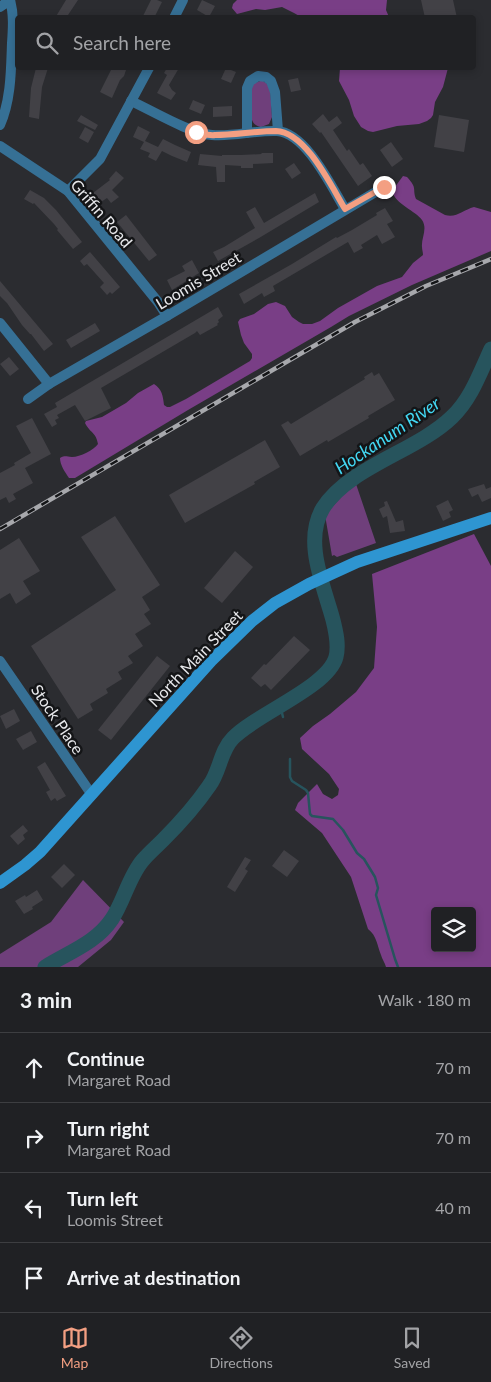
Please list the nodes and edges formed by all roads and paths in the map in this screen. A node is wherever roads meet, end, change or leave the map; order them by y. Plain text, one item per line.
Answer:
1 (10, 0) edge
2 (184, 0) edge
3 (0, 7) edge
4 (176, 15) edge
5 (148, 70) edge
6 (131, 101) junction
7 (0, 125) edge
8 (278, 131) junction
9 (247, 133) junction
10 (0, 146) edge
11 (384, 187) dead end
12 (68, 191) junction
13 (345, 209) junction
14 (167, 316) junction
15 (0, 323) edge
16 (49, 384) junction
17 (28, 399) dead end
18 (491, 518) edge
19 (0, 661) edge
20 (92, 795) junction
21 (0, 883) edge

1 - 3 street
1 - 7 street
2 - 4 street
5 - 6 street
6 - 9 street
6 - 12 street
8 - 9 street
8 - 9 street
8 - 13 street
10 - 12 street, Griffin Road
11 - 13 street, Loomis Street
12 - 14 street, Griffin Road
13 - 14 street, Loomis Street
14 - 16 street, Loomis Street
15 - 16 street
16 - 17 street, Loomis Street
18 - 20 main road, North Main Street
19 - 20 street, Stock Place
20 - 21 main road, North Main Street

